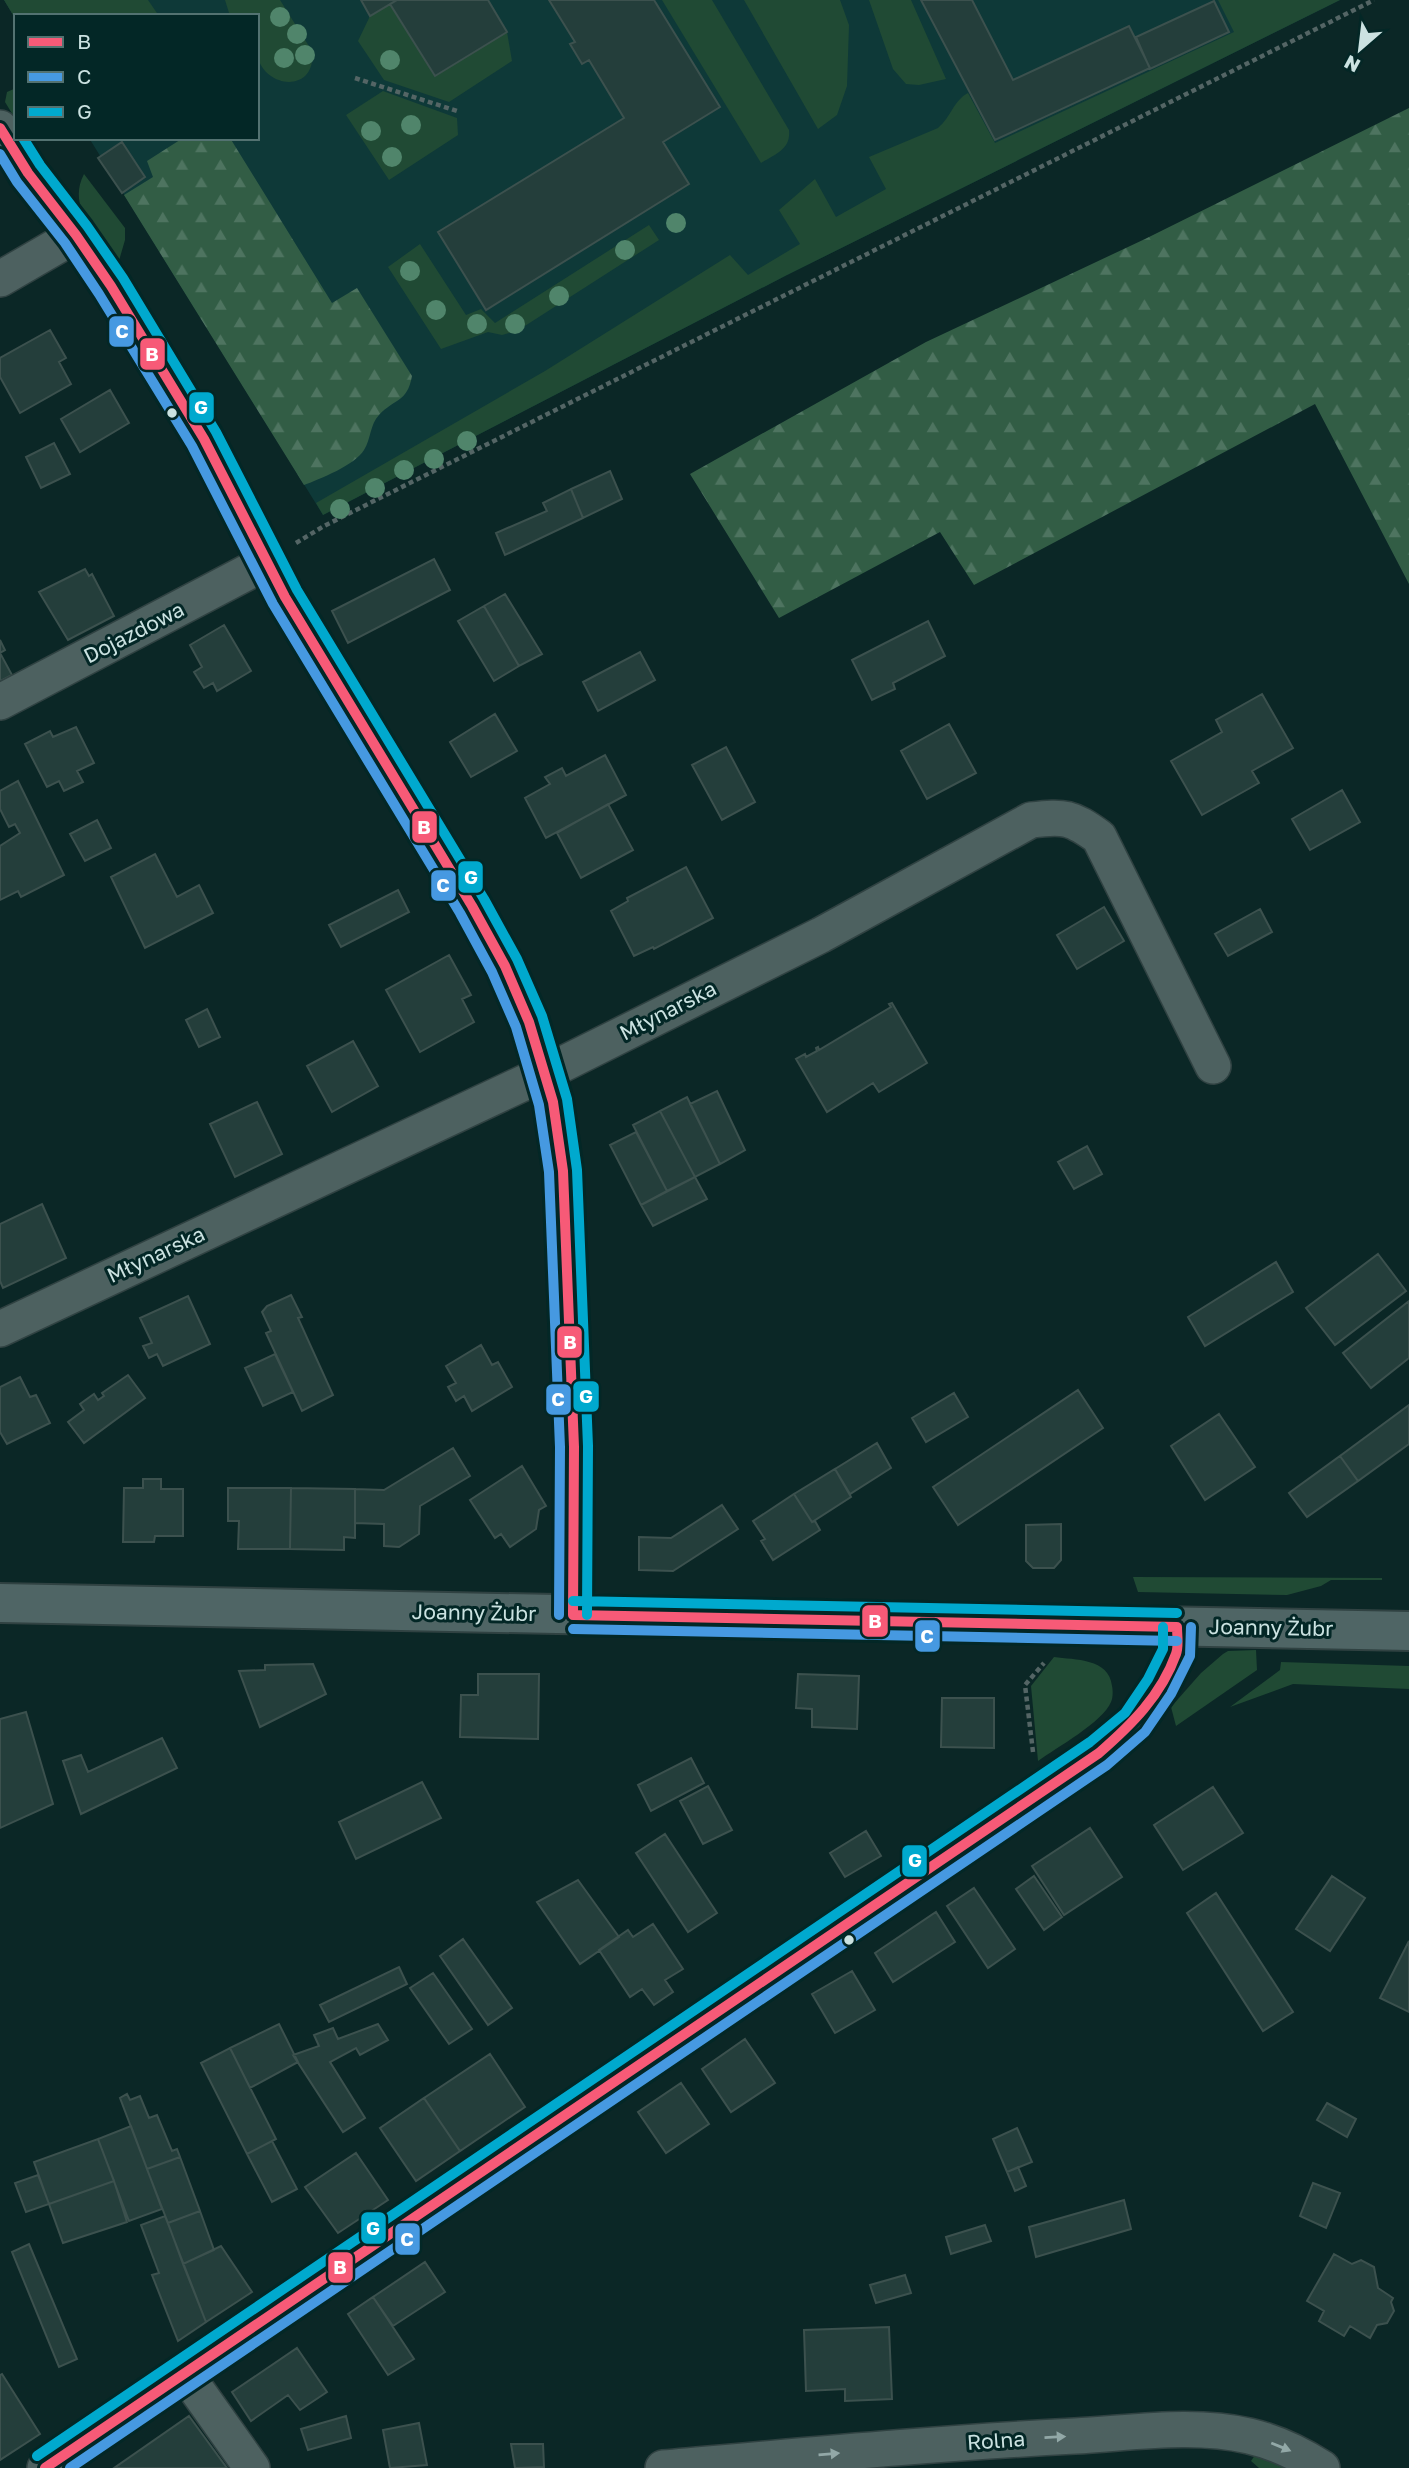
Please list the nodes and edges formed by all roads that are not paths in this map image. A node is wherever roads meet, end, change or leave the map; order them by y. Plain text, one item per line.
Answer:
1 (0, 128) edge
2 (76, 235) junction
3 (0, 279) edge
4 (267, 562) junction
5 (0, 702) edge
6 (1213, 1066) dead end
7 (545, 1073) junction
8 (0, 1329) edge
9 (0, 1603) edge
10 (573, 1615) junction
11 (1177, 1627) junction
12 (1409, 1631) edge
13 (184, 2372) junction
14 (45, 2468) edge
15 (252, 2468) edge
16 (663, 2468) edge
17 (1322, 2468) edge

1 - 2 street
2 - 3 street
2 - 4 street
4 - 5 street, Dojazdowa
4 - 7 street
6 - 7 street, Młynarska
7 - 8 street, Młynarska
7 - 10 street
9 - 10 street, Joanny Żubr
10 - 11 street, Joanny Żubr
11 - 12 street, Joanny Żubr
11 - 13 street
13 - 14 street
13 - 15 street
16 -> 17 street, Rolna

